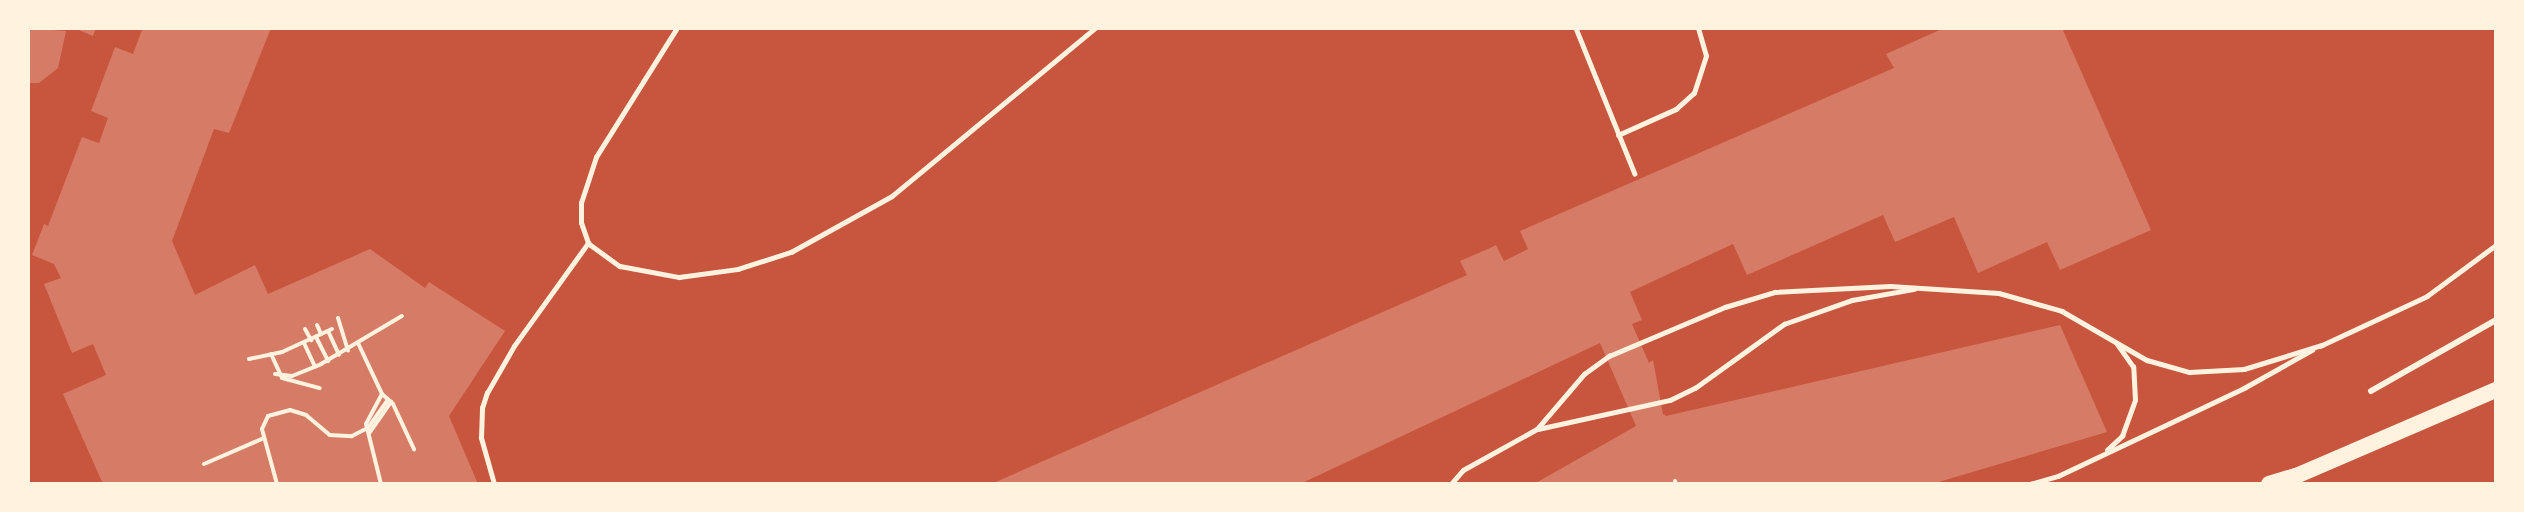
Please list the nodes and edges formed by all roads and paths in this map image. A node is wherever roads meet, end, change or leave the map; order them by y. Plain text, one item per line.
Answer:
1 (677, 28) edge
2 (1095, 28) edge
3 (1576, 28) edge
4 (1698, 28) edge
5 (1618, 135) junction
6 (1635, 174) dead end
7 (588, 243) junction
8 (2496, 245) edge
9 (1932, 287) junction
10 (402, 316) dead end
11 (338, 318) dead end
12 (2496, 320) edge
13 (317, 325) dead end
14 (305, 329) dead end
15 (319, 336) junction
16 (311, 340) junction
17 (2113, 340) junction
18 (304, 343) junction
19 (358, 344) junction
20 (2322, 345) junction
21 (348, 350) junction
22 (271, 354) junction
23 (339, 355) junction
24 (249, 359) dead end
25 (328, 361) junction
26 (315, 367) junction
27 (275, 374) dead end
28 (320, 388) dead end
29 (2371, 391) dead end
30 (2494, 391) edge
31 (382, 394) junction
32 (389, 400) junction
33 (1537, 429) junction
34 (369, 430) junction
35 (264, 438) junction
36 (414, 449) dead end
37 (2098, 457) junction
38 (204, 464) dead end
39 (277, 483) edge
40 (381, 483) edge
41 (494, 483) edge
42 (1451, 483) edge
43 (2030, 483) edge
44 (2269, 483) edge

1 - 7 lane
2 - 7 lane
3 - 5 lane
4 - 5 lane
5 - 6 lane
7 - 41 lane
8 - 20 lane
9 - 17 lane
9 - 33 lane
9 - 33 lane
10 - 19 path
11 - 21 path
12 - 29 street
13 - 15 path
14 - 16 path
15 - 16 path
15 - 23 path
15 - 25 path
16 - 18 path
17 - 20 lane
17 - 37 lane
18 - 22 path
18 - 26 path
19 - 21 path
19 - 31 path
20 - 37 lane
21 - 23 path
22 - 24 path
22 - 28 path
23 - 25 path
25 - 26 path
26 - 27 path
30 - 44 highway
31 - 32 path
31 - 34 path
32 - 34 path
32 - 36 path
33 - 42 lane
34 - 35 path
34 - 40 path
35 - 38 path
35 - 39 path
37 - 43 lane

